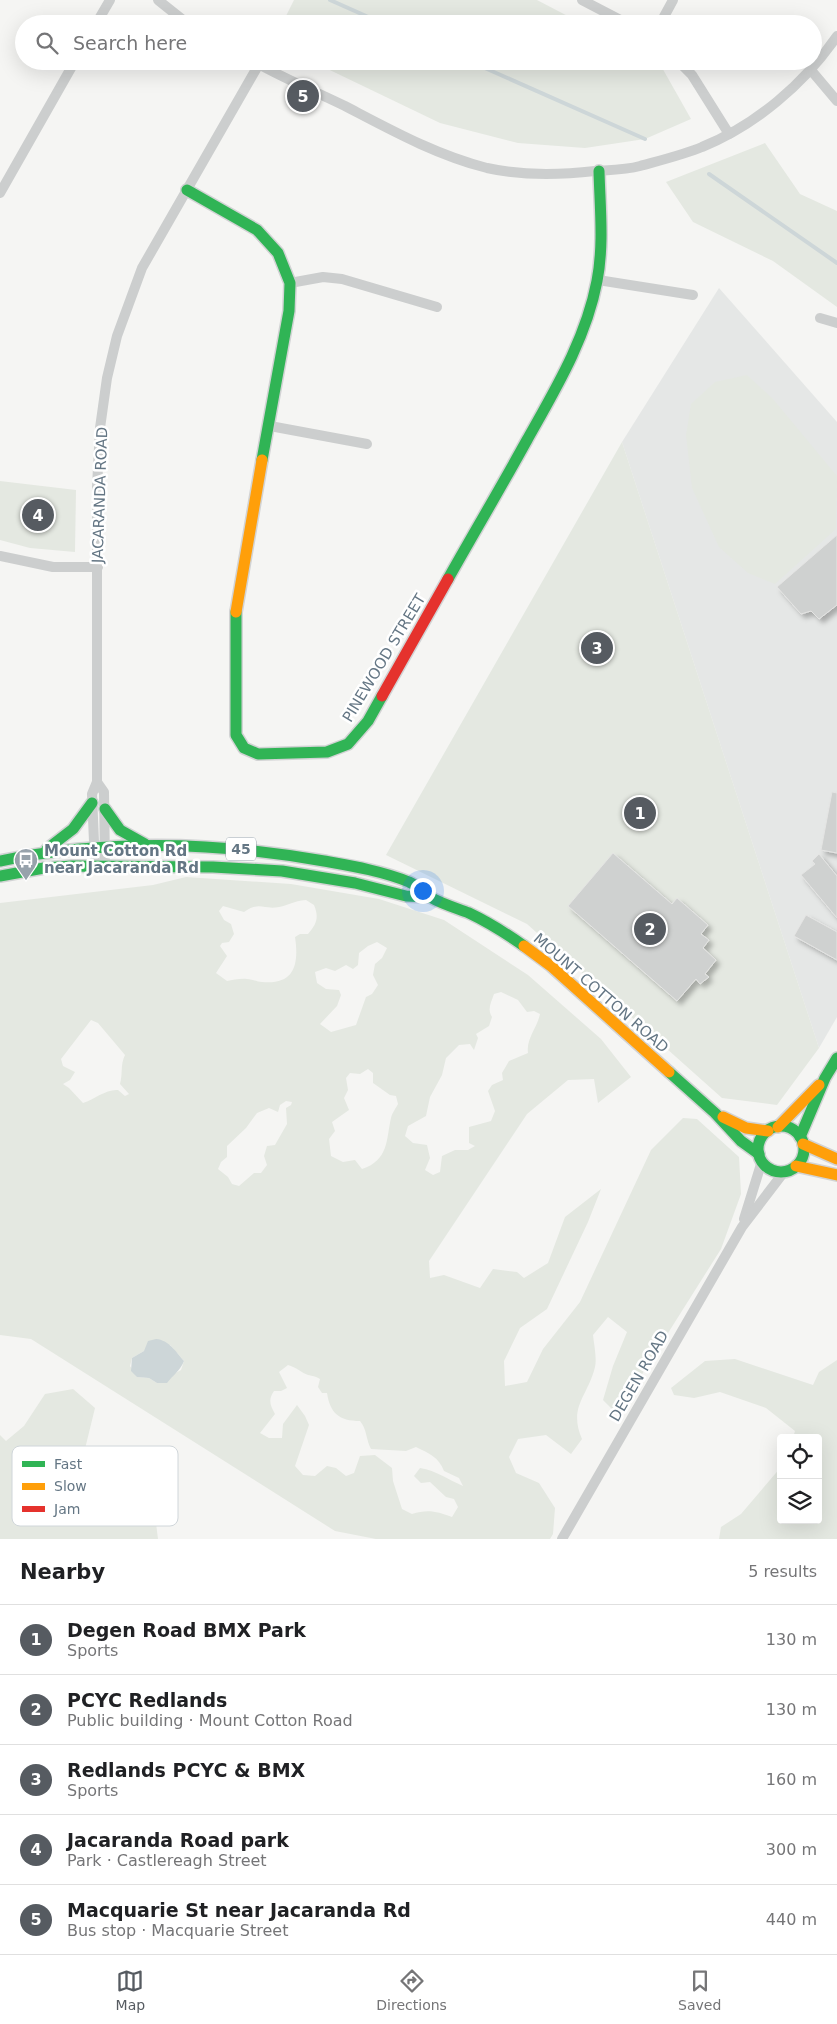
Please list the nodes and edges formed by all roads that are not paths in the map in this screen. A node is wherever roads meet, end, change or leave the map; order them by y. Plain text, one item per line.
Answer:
1 (110, 0) edge
2 (158, 0) edge
3 (582, 0) edge
4 (674, 0) edge
5 (101, 15) edge
6 (177, 15) edge
7 (611, 15) edge
8 (665, 15) edge
9 (837, 36) edge
10 (822, 54) edge
11 (70, 70) edge
12 (252, 70) edge
13 (270, 70) edge
14 (687, 70) edge
15 (809, 70) edge
16 (811, 70) edge
17 (837, 101) edge
18 (729, 134) junction
19 (599, 171) junction
20 (186, 190) junction
21 (0, 193) edge
22 (598, 280) junction
23 (290, 283) junction
24 (693, 295) dead end
25 (436, 307) dead end
26 (820, 318) dead end
27 (837, 323) edge
28 (270, 426) junction
29 (367, 444) dead end
30 (0, 556) edge
31 (98, 567) junction
32 (97, 782) junction
33 (92, 803) junction
34 (104, 809) junction
35 (148, 845) junction
36 (100, 847) junction
37 (43, 852) junction
38 (0, 861) edge
39 (100, 865) junction
40 (0, 876) edge
41 (430, 897) junction
42 (837, 1058) edge
43 (825, 1078) junction
44 (715, 1113) junction
45 (773, 1129) junction
46 (802, 1141) junction
47 (761, 1158) junction
48 (837, 1159) edge
49 (796, 1166) junction
50 (784, 1172) junction
51 (837, 1175) edge
52 (742, 1227) junction
53 (562, 1539) edge

1 - 5 street
2 - 6 street
3 - 7 street
4 - 8 street
9 - 10 street
11 - 21 street
12 - 20 street, JACARANDA ROAD
13 - 19 street
14 - 18 street
15 - 18 street
16 - 17 street
18 - 19 street
19 - 22 main road, PINEWOOD STREET
20 - 23 main road, PINEWOOD STREET
20 - 31 street, JACARANDA ROAD
22 - 24 street
22 - 28 main road, PINEWOOD STREET
23 - 25 street
23 - 28 main road, PINEWOOD STREET
26 - 27 street
28 - 29 street
30 - 31 street
31 - 32 street, JACARANDA ROAD
32 - 33 street, JACARANDA ROAD
32 - 34 street, JACARANDA ROAD
33 - 36 street, JACARANDA ROAD
33 - 37 main road
34 - 35 main road
34 - 36 street, JACARANDA ROAD
35 - 36 main road, MOUNT COTTON ROAD / 45
35 - 41 main road, MOUNT COTTON ROAD / 45
36 - 37 main road, MOUNT COTTON ROAD / 45
36 - 39 street, JACARANDA ROAD
37 - 38 main road, MOUNT COTTON ROAD / 45
39 - 40 main road, MOUNT COTTON ROAD / 45
39 - 41 main road, MOUNT COTTON ROAD / 45
41 - 44 main road, MOUNT COTTON ROAD / 45
42 - 43 main road
43 - 45 main road
43 - 46 main road
44 - 45 main road, MOUNT COTTON ROAD / 45
44 - 47 main road, MOUNT COTTON ROAD / 45
45 - 46 main road, 45
45 - 47 main road
46 - 48 main road, 45
46 - 49 main road
47 - 50 main road, 45
47 - 52 street, DEGEN ROAD
49 - 50 main road
49 - 51 main road
50 - 52 street, DEGEN ROAD
52 - 53 street, DEGEN ROAD

